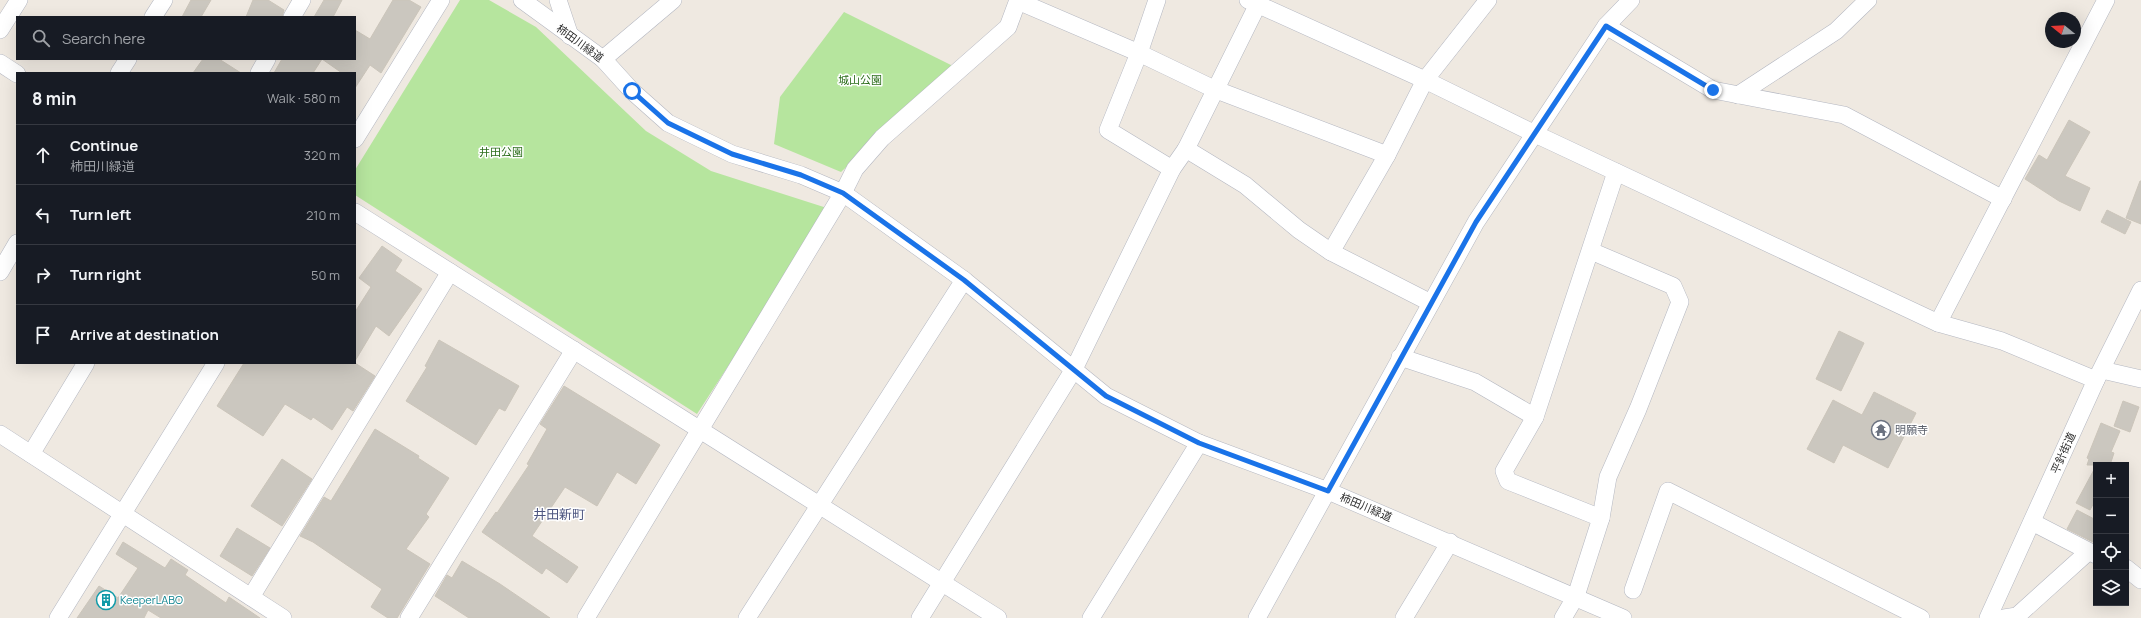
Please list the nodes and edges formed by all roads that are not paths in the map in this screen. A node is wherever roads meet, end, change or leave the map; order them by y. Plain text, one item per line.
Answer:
1 (19, 0) edge
2 (164, 0) edge
3 (302, 0) edge
4 (441, 0) edge
5 (522, 0) edge
6 (558, 0) edge
7 (673, 0) edge
8 (1018, 0) edge
9 (1157, 0) edge
10 (1488, 0) edge
11 (1631, 0) edge
12 (1868, 0) edge
13 (2106, 0) edge
14 (1255, 2) edge
15 (155, 16) edge
16 (293, 16) edge
17 (1606, 26) junction
18 (0, 30) edge
19 (570, 36) junction
20 (1139, 53) junction
21 (604, 59) junction
22 (127, 60) edge
23 (266, 60) edge
24 (0, 63) edge
25 (120, 72) edge
26 (260, 72) edge
27 (16, 73) edge
28 (1425, 80) junction
29 (1214, 89) junction
30 (1738, 95) junction
31 (1533, 133) junction
32 (356, 137) edge
33 (1186, 149) junction
34 (1387, 155) junction
35 (1172, 169) junction
36 (1616, 172) junction
37 (843, 193) junction
38 (2002, 198) junction
39 (356, 213) edge
40 (16, 245) edge
41 (1592, 251) junction
42 (1331, 252) junction
43 (0, 272) edge
44 (450, 272) junction
45 (964, 280) junction
46 (2141, 290) edge
47 (1431, 304) junction
48 (1938, 323) junction
49 (574, 350) junction
50 (1400, 357) junction
51 (85, 364) edge
52 (215, 364) edge
53 (1074, 369) junction
54 (2099, 375) junction
55 (2141, 379) edge
56 (1535, 417) junction
57 (700, 430) junction
58 (0, 434) edge
59 (1199, 443) junction
60 (31, 454) junction
61 (1328, 491) junction
62 (819, 504) junction
63 (122, 514) junction
64 (1600, 518) junction
65 (2032, 522) junction
66 (1450, 542) junction
67 (2092, 554) edge
68 (2128, 570) edge
69 (2141, 580) edge
70 (942, 582) junction
71 (1633, 590) dead end
72 (1576, 596) junction
73 (251, 597) junction
74 (58, 618) edge
75 (283, 618) edge
76 (409, 618) edge
77 (586, 618) edge
78 (747, 618) edge
79 (920, 618) edge
80 (998, 618) edge
81 (1091, 618) edge
82 (1257, 618) edge
83 (1404, 618) edge
84 (1563, 618) edge
85 (1623, 618) edge
86 (1921, 618) edge
87 (1988, 618) edge
88 (2004, 618) edge

1 - 18 street
2 - 15 street
3 - 16 street
4 - 32 street
5 - 19 street, 柿田川緑道
6 - 19 street
7 - 21 street
8 - 20 street
8 - 37 street
9 - 20 street
10 - 28 street
11 - 17 street
12 - 30 street
13 - 38 street
14 - 28 street
14 - 29 street
17 - 30 street
17 - 31 street
19 - 21 street, 柿田川緑道
20 - 29 street
20 - 35 street
21 - 37 street, 柿田川緑道
22 - 25 street
23 - 26 street
24 - 27 street
28 - 31 street
28 - 34 street
29 - 33 street
29 - 34 street
30 - 38 street
31 - 36 street
31 - 47 street
33 - 35 street
33 - 42 street
34 - 42 street
35 - 53 street
36 - 41 street
36 - 48 street
37 - 45 street, 柿田川緑道
37 - 57 street
38 - 48 street
39 - 44 street
40 - 43 street
41 - 56 street
41 - 64 street
42 - 47 street
44 - 49 street
44 - 73 street
45 - 53 street, 柿田川緑道
45 - 62 street
46 - 54 street, 平針街道
47 - 50 street
48 - 54 street
49 - 57 street
49 - 76 street
50 - 56 street
50 - 61 street
51 - 60 street
52 - 63 street
53 - 59 street, 柿田川緑道
53 - 70 street
54 - 55 street
54 - 65 street, 平針街道
56 - 64 street
57 - 62 street
57 - 77 street
58 - 60 street
59 - 61 street, 柿田川緑道
59 - 81 street
60 - 63 street
61 - 66 street, 柿田川緑道
61 - 82 street
62 - 70 street
62 - 78 street
63 - 73 street
63 - 74 street
64 - 72 street
65 - 67 street
65 - 87 street, 平針街道
66 - 72 street, 柿田川緑道
66 - 83 street
67 - 88 street
68 - 69 street
70 - 79 street
70 - 80 street
71 - 86 street
72 - 84 street
72 - 85 street, 柿田川緑道
73 - 75 street

